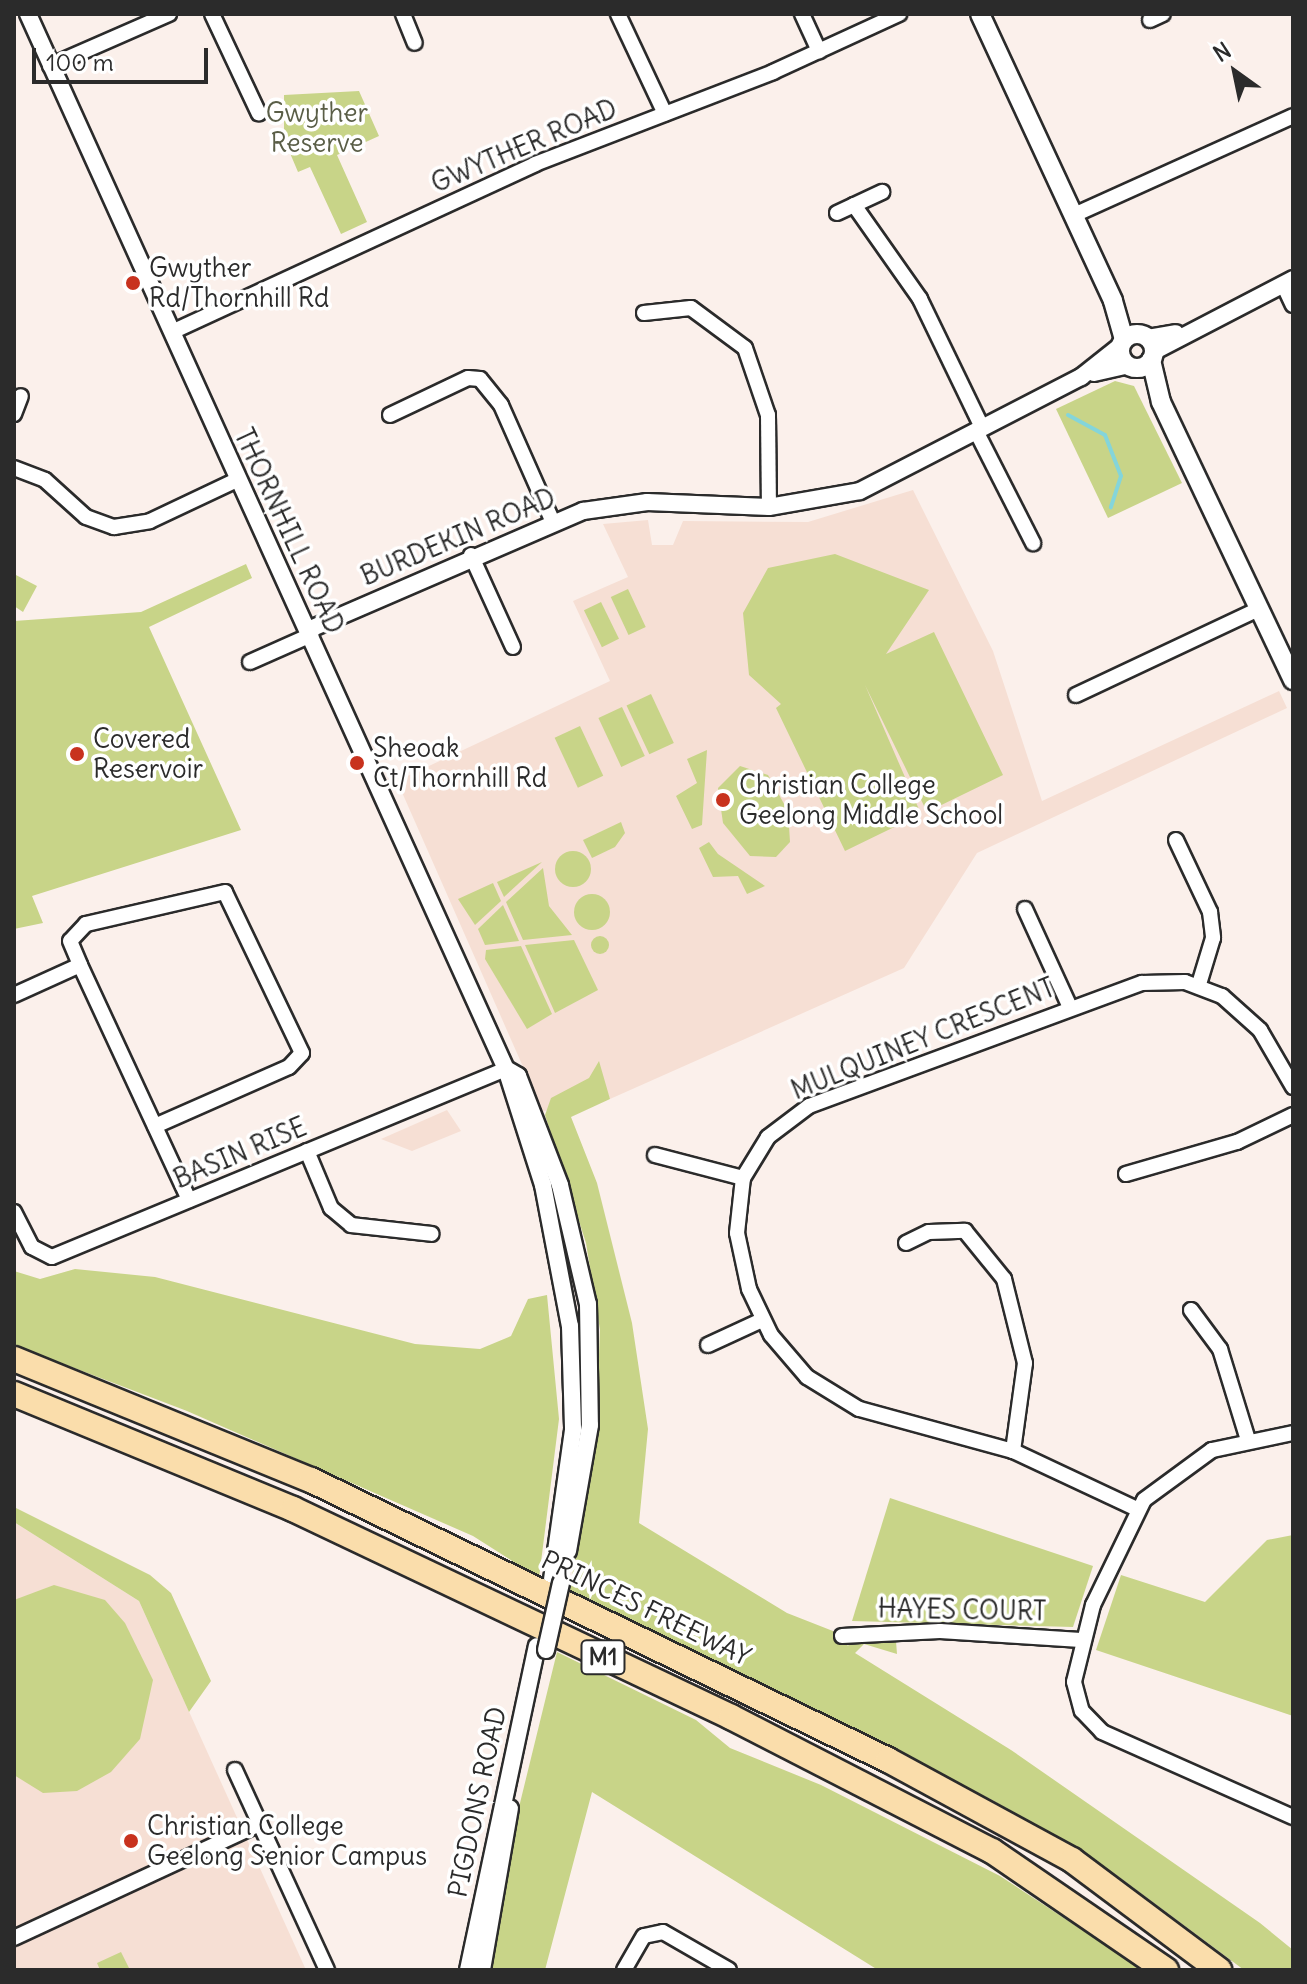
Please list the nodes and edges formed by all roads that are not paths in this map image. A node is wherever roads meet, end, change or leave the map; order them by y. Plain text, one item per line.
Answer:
1 (28, 14) edge
2 (169, 14) edge
3 (212, 14) edge
4 (403, 14) edge
5 (618, 14) edge
6 (802, 14) edge
7 (899, 14) edge
8 (980, 14) edge
9 (415, 43) dead end
10 (819, 51) junction
11 (50, 66) junction
12 (259, 114) dead end
13 (665, 114) junction
14 (1293, 116) edge
15 (882, 192) dead end
16 (854, 205) junction
17 (837, 213) dead end
18 (1074, 215) junction
19 (1288, 282) edge
20 (1293, 305) edge
21 (644, 313) dead end
22 (172, 332) junction
23 (1137, 350) junction
24 (21, 396) dead end
25 (14, 414) edge
26 (390, 415) dead end
27 (979, 429) junction
28 (14, 468) edge
29 (239, 479) junction
30 (769, 507) junction
31 (552, 520) junction
32 (1033, 543) dead end
33 (471, 555) junction
34 (1259, 609) junction
35 (309, 632) junction
36 (513, 647) dead end
37 (250, 662) dead end
38 (1293, 680) edge
39 (1076, 695) dead end
40 (1176, 840) dead end
41 (1025, 909) dead end
42 (80, 965) junction
43 (1199, 984) junction
44 (14, 995) edge
45 (1069, 1005) junction
46 (506, 1069) junction
47 (1293, 1087) edge
48 (1293, 1115) edge
49 (155, 1126) junction
50 (307, 1151) junction
51 (655, 1155) dead end
52 (1126, 1174) dead end
53 (743, 1178) junction
54 (189, 1200) junction
55 (14, 1212) edge
56 (432, 1234) dead end
57 (906, 1243) dead end
58 (1191, 1310) dead end
59 (762, 1320) junction
60 (708, 1345) dead end
61 (14, 1359) edge
62 (14, 1394) edge
63 (1293, 1433) edge
64 (1247, 1437) junction
65 (1013, 1451) junction
66 (1137, 1509) junction
67 (842, 1636) dead end
68 (1081, 1640) junction
69 (541, 1648) junction
70 (235, 1770) dead end
71 (1293, 1817) edge
72 (260, 1824) junction
73 (14, 1938) edge
74 (327, 1970) edge
75 (468, 1970) edge
76 (482, 1970) edge
77 (624, 1970) edge
78 (729, 1970) edge
79 (1166, 1970) edge
80 (1219, 1970) edge

1 - 11 street, THORNHILL ROAD
2 - 11 street
3 - 12 street
4 - 9 street
5 - 13 street
6 - 10 street
7 - 10 street, GWYTHER ROAD
8 - 18 main road
10 - 13 street, GWYTHER ROAD
11 - 22 street, THORNHILL ROAD
13 - 22 street, GWYTHER ROAD
14 - 18 street
15 - 16 street
16 - 17 street
16 - 27 street
18 - 23 main road
19 - 20 street
19 - 23 street
21 - 30 street
22 - 29 street, THORNHILL ROAD
23 - 27 street, BURDEKIN ROAD
23 - 34 main road
24 - 25 street
26 - 31 street
27 - 30 street, BURDEKIN ROAD
27 - 32 street
28 - 29 street
29 - 35 street, THORNHILL ROAD
30 - 31 street, BURDEKIN ROAD
31 - 33 street, BURDEKIN ROAD
33 - 35 street, BURDEKIN ROAD
33 - 36 street
34 - 38 main road
34 - 39 street
35 - 37 street
35 - 46 street, THORNHILL ROAD
40 - 43 street
41 - 45 street
42 - 44 street
42 - 49 street
42 - 49 street
43 - 45 street, MULQUINEY CRESCENT
43 - 47 street
45 - 53 street, MULQUINEY CRESCENT
46 - 50 street, BASIN RISE
46 - 69 street, THORNHILL ROAD
48 - 52 street
49 - 54 street
50 - 54 street, BASIN RISE
50 - 56 street
51 - 53 street
53 - 59 street, MULQUINEY CRESCENT
54 - 55 street, BASIN RISE
57 - 65 street
58 - 64 street
59 - 60 street
59 - 65 street, MULQUINEY CRESCENT
61 - 80 highway, PRINCES FREEWAY / M1
62 - 79 highway, M1
63 - 64 street
64 - 66 street
65 - 66 street, MULQUINEY CRESCENT
66 - 68 street
67 - 68 street, HAYES COURT
68 - 71 street
69 - 75 street, PIGDONS ROAD
69 - 76 street, PIGDONS ROAD
70 - 72 street
72 - 73 street
72 - 74 street
77 - 78 street

